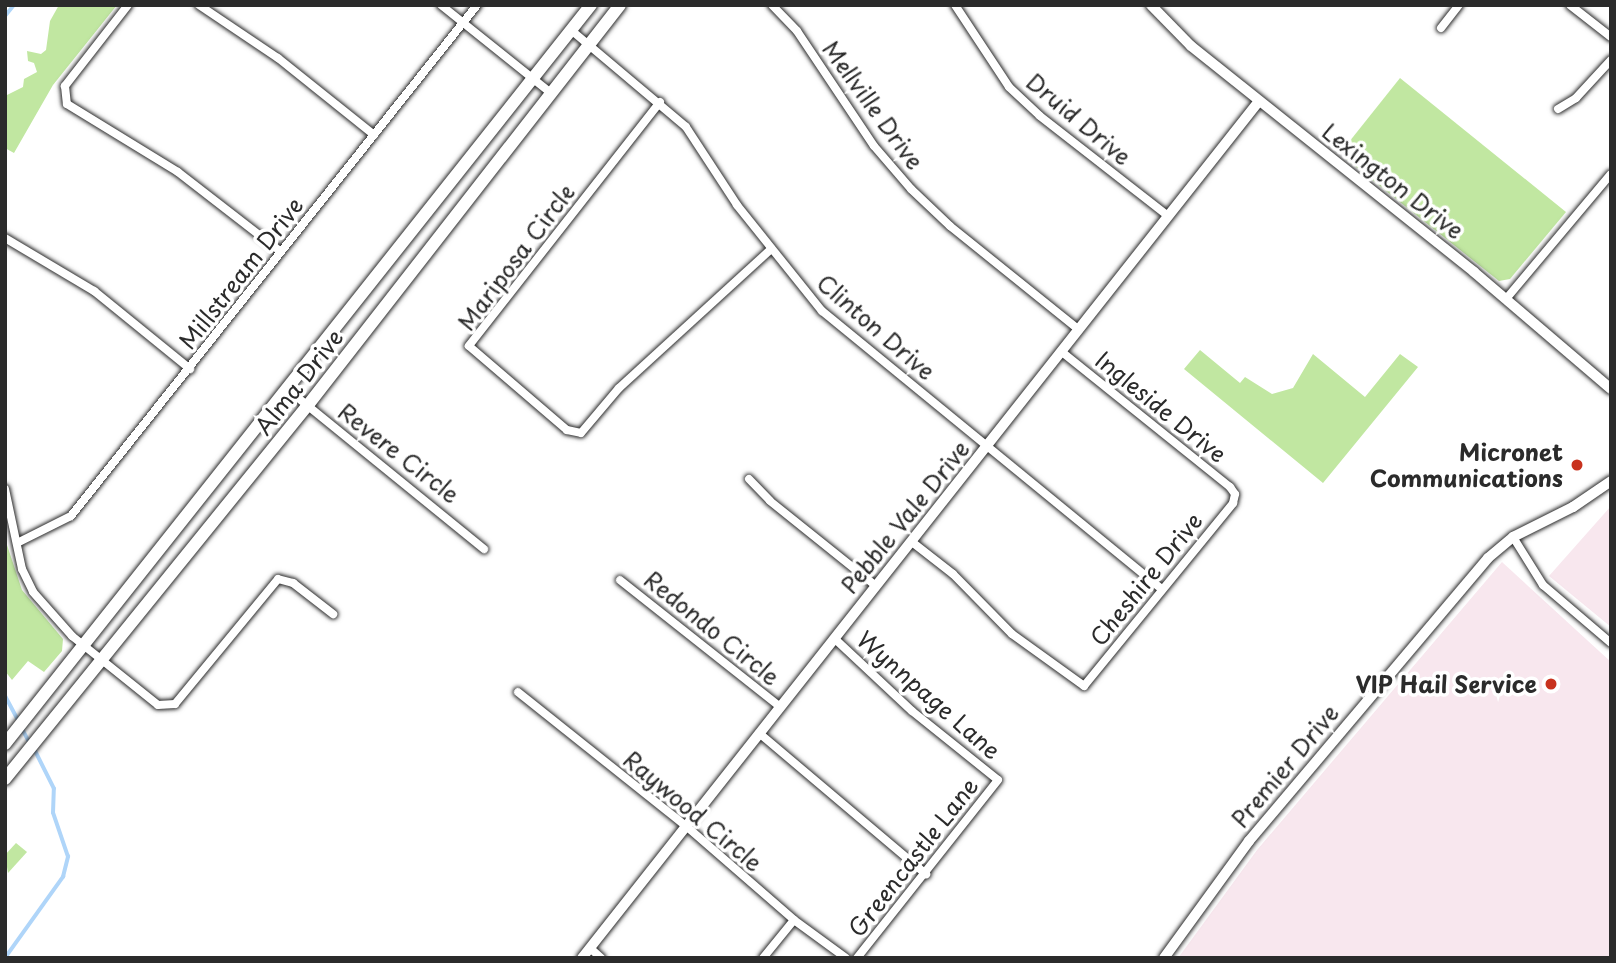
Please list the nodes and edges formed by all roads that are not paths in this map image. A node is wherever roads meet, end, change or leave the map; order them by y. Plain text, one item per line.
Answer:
1 (128, 5) edge
2 (199, 5) edge
3 (441, 5) edge
4 (477, 5) edge
5 (591, 5) edge
6 (620, 5) edge
7 (772, 5) edge
8 (955, 5) edge
9 (1151, 5) edge
10 (1459, 5) edge
11 (1570, 5) edge
12 (463, 23) junction
13 (1441, 28) dead end
14 (571, 30) junction
15 (1611, 37) edge
16 (589, 44) junction
17 (1611, 60) edge
18 (533, 78) junction
19 (551, 93) junction
20 (1259, 101) junction
21 (660, 102) junction
22 (1558, 109) dead end
23 (373, 135) junction
24 (1611, 174) edge
25 (1168, 216) junction
26 (5, 238) edge
27 (770, 250) junction
28 (281, 252) junction
29 (1506, 299) junction
30 (1078, 329) junction
31 (1060, 351) junction
32 (190, 369) junction
33 (287, 389) junction
34 (1611, 389) edge
35 (308, 405) junction
36 (988, 445) junction
37 (749, 479) dead end
38 (1611, 481) edge
39 (5, 489) edge
40 (1235, 494) joint
41 (1513, 537) junction
42 (912, 542) junction
43 (17, 543) junction
44 (484, 549) dead end
45 (620, 580) dead end
46 (876, 586) junction
47 (1162, 589) junction
48 (333, 614) dead end
49 (835, 639) junction
50 (1611, 643) edge
51 (84, 645) junction
52 (102, 660) junction
53 (518, 692) dead end
54 (780, 707) junction
55 (759, 733) junction
56 (5, 744) edge
57 (9, 774) edge
58 (998, 780) joint
59 (686, 826) junction
60 (926, 874) junction
61 (794, 920) junction
62 (586, 953) edge
63 (601, 958) edge
64 (763, 958) edge
65 (846, 958) edge
66 (857, 958) edge
67 (1164, 958) edge

1 - 28 street
2 - 23 street
3 - 12 street
4 - 12 street, Millstream Drive
5 - 14 main road, Alma Drive
6 - 16 main road, Alma Drive
7 - 30 street, Mellville Drive
8 - 25 street, Druid Drive
9 - 20 street, Lexington Drive
10 - 13 street
11 - 15 street
12 - 18 street
12 - 23 street, Millstream Drive
14 - 16 street, Clinton Drive
14 - 18 main road, Alma Drive
16 - 19 main road, Alma Drive
16 - 21 street, Clinton Drive
17 - 22 street
18 - 19 street
18 - 33 main road, Alma Drive
19 - 35 main road, Alma Drive
20 - 25 street, Pebble Vale Drive
20 - 29 street, Lexington Drive
21 - 27 street, Clinton Drive
21 - 27 street, Mariposa Circle
23 - 28 street, Millstream Drive
24 - 29 street
25 - 30 street, Pebble Vale Drive
26 - 32 street
27 - 36 street, Clinton Drive
28 - 32 street, Millstream Drive
29 - 34 street, Lexington Drive
30 - 31 street, Pebble Vale Drive
31 - 36 street, Pebble Vale Drive
31 - 40 street, Ingleside Drive
32 - 43 street, Millstream Drive
33 - 35 street, Revere Circle
33 - 51 main road, Alma Drive
35 - 44 street, Revere Circle
35 - 52 main road, Alma Drive
36 - 42 street, Pebble Vale Drive
36 - 47 street, Clinton Drive
37 - 46 street
38 - 41 street, Premier Drive
39 - 43 street
40 - 47 street, Cheshire Drive
41 - 50 street
41 - 67 street, Premier Drive
42 - 46 street, Pebble Vale Drive
42 - 47 street, Cheshire Drive
43 - 51 street
45 - 54 street, Redondo Circle
46 - 49 street, Pebble Vale Drive
48 - 52 street
49 - 54 street, Pebble Vale Drive
49 - 58 street, Wynnpage Lane
51 - 52 street
51 - 56 main road, Alma Drive
52 - 57 main road, Alma Drive
53 - 59 street, Raywood Circle
54 - 55 street, Pebble Vale Drive
55 - 59 street, Pebble Vale Drive
55 - 60 street
58 - 60 street, Greencastle Lane
59 - 61 street, Raywood Circle
59 - 62 street, Pebble Vale Drive
60 - 66 street, Greencastle Lane
61 - 64 street
61 - 65 street, Raywood Circle
62 - 63 street

